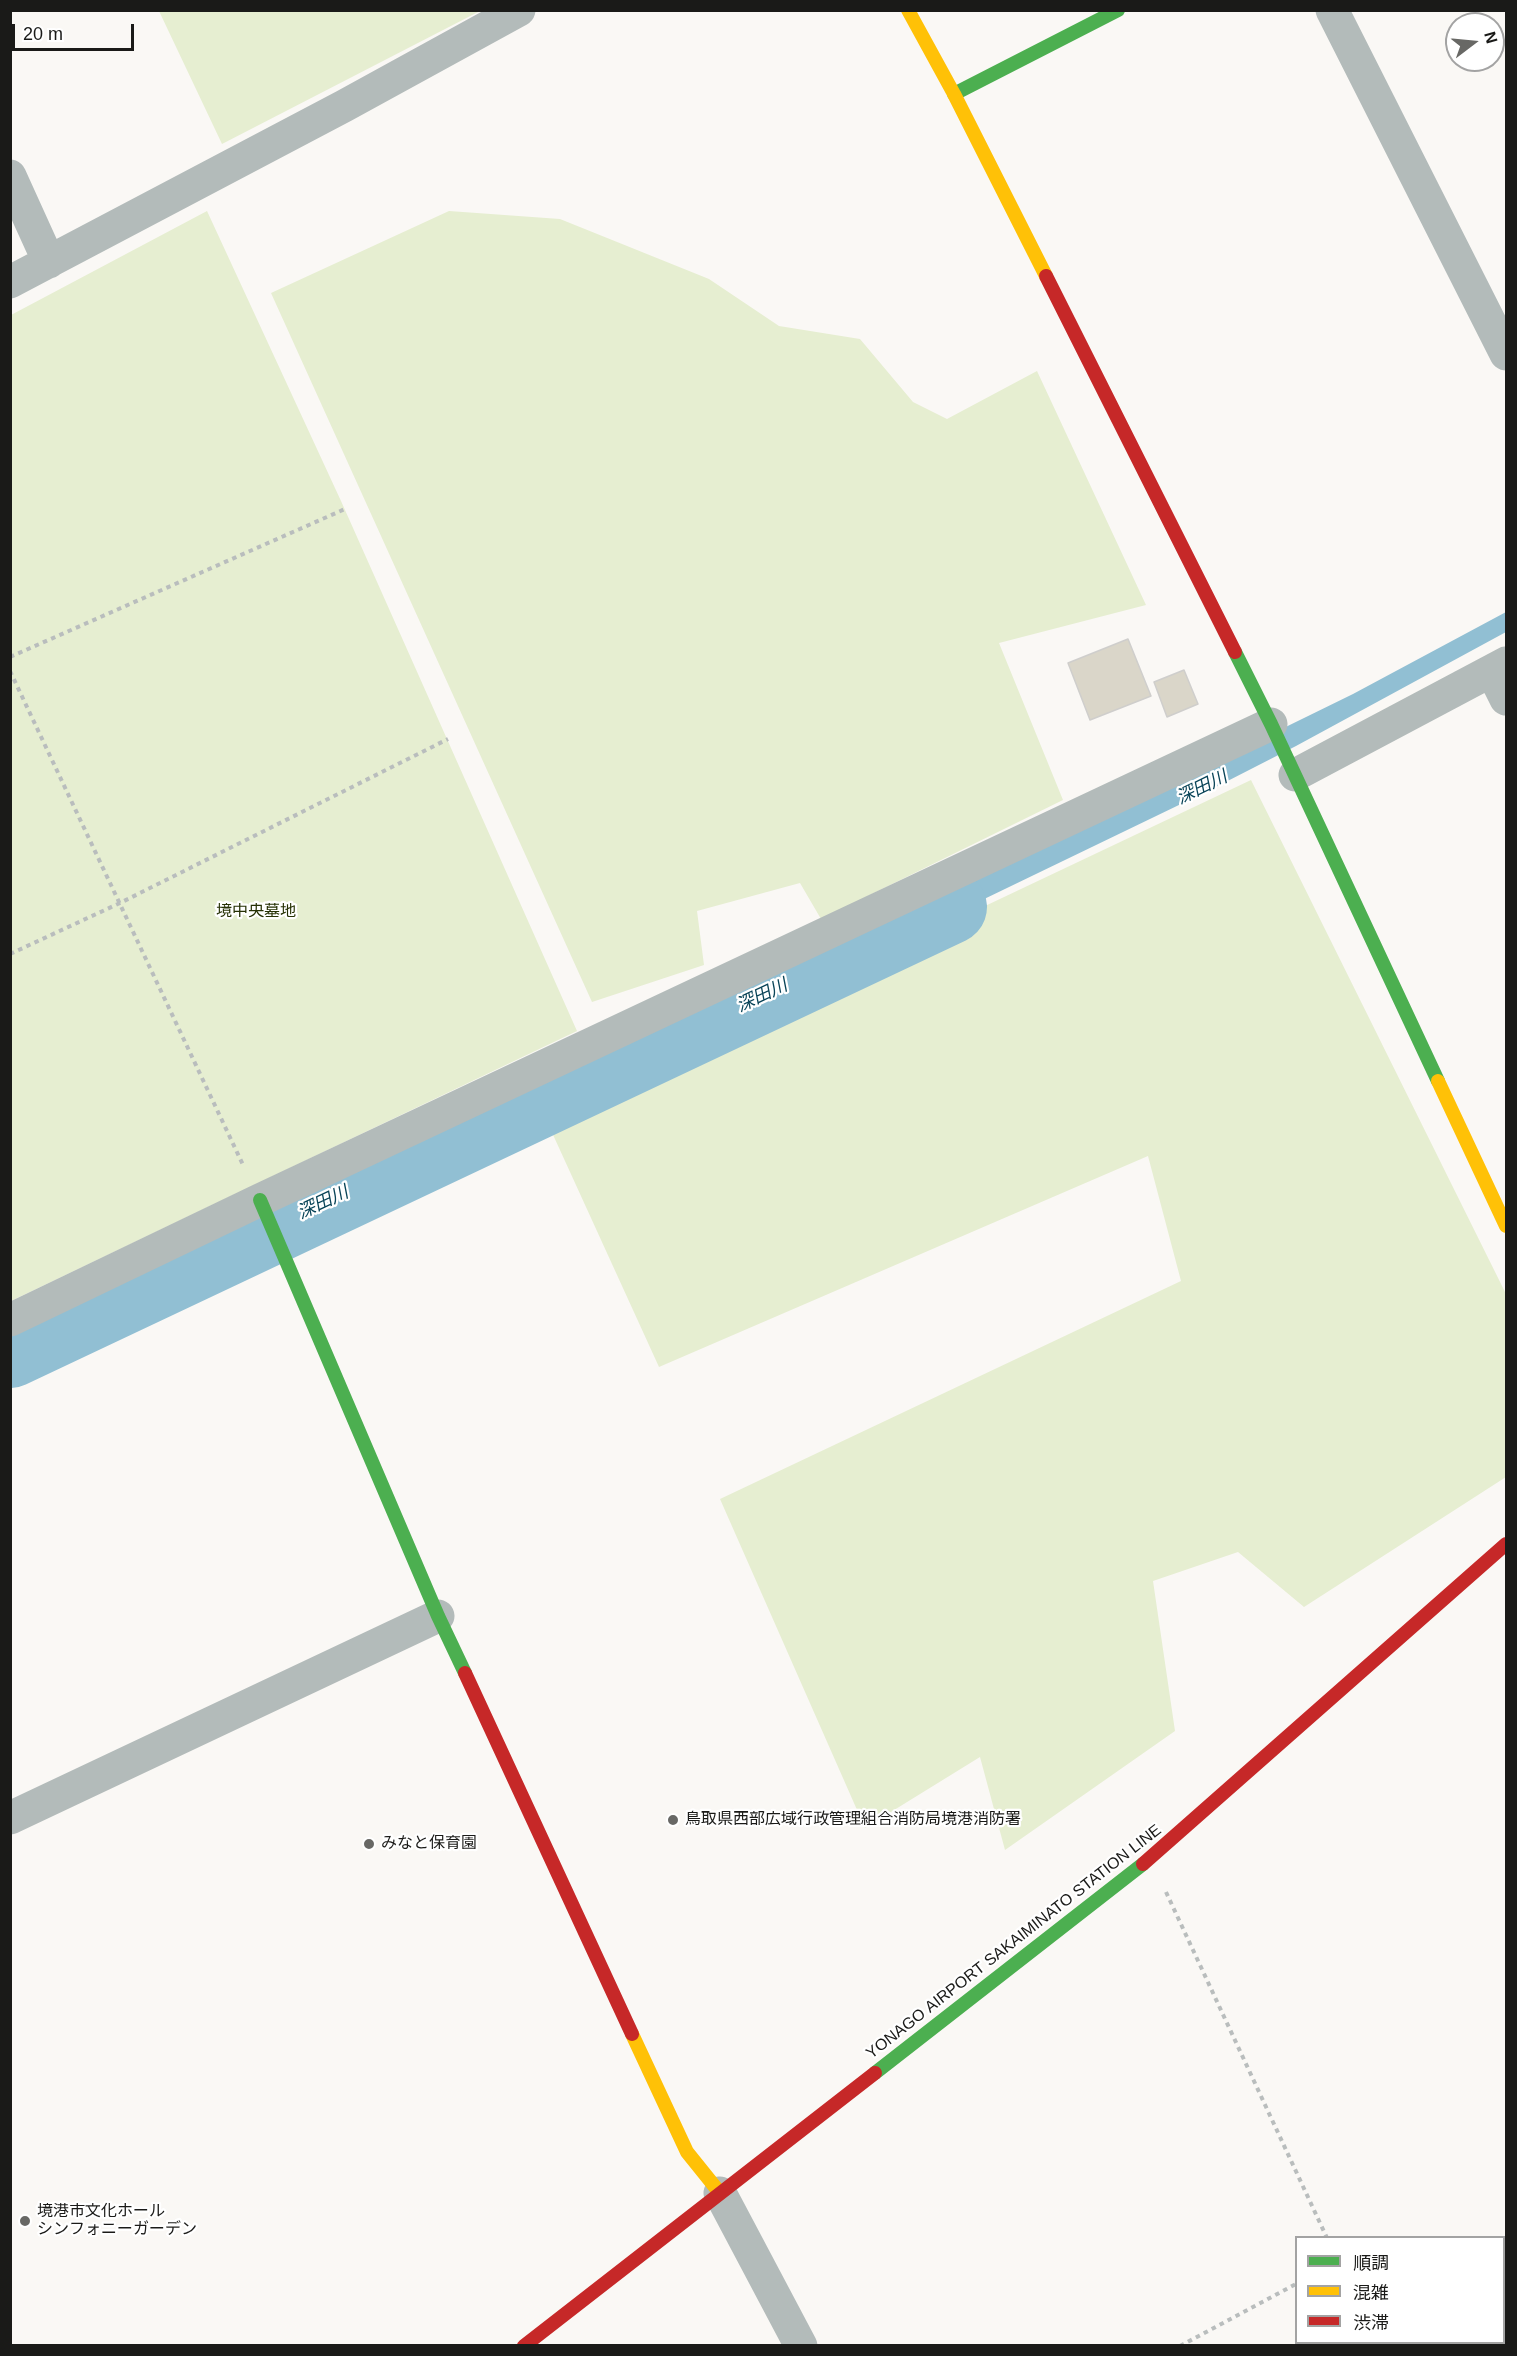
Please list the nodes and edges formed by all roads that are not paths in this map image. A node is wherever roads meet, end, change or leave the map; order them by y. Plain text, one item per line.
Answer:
1 (519, 10) edge
2 (908, 10) edge
3 (1118, 10) edge
4 (1332, 10) edge
5 (954, 94) junction
6 (10, 176) edge
7 (50, 262) junction
8 (10, 282) edge
9 (1506, 354) edge
10 (1502, 678) edge
11 (1271, 724) junction
12 (1295, 775) junction
13 (260, 1200) junction
14 (1506, 1227) edge
15 (10, 1320) edge
16 (1506, 1544) edge
17 (438, 1616) junction
18 (10, 1818) edge
19 (720, 2193) junction
20 (524, 2346) edge
21 (801, 2346) edge

1 - 7 street
2 - 5 street
3 - 5 street
4 - 9 street
5 - 11 street
6 - 7 street
7 - 8 street
10 - 12 street
11 - 12 street
11 - 13 street
12 - 14 street
13 - 15 street
13 - 17 street
16 - 19 street, YONAGO AIRPORT SAKAIMINATO STATION LINE
17 - 18 street
17 - 19 street
19 - 20 street, YONAGO AIRPORT SAKAIMINATO STATION LINE
19 - 21 street

